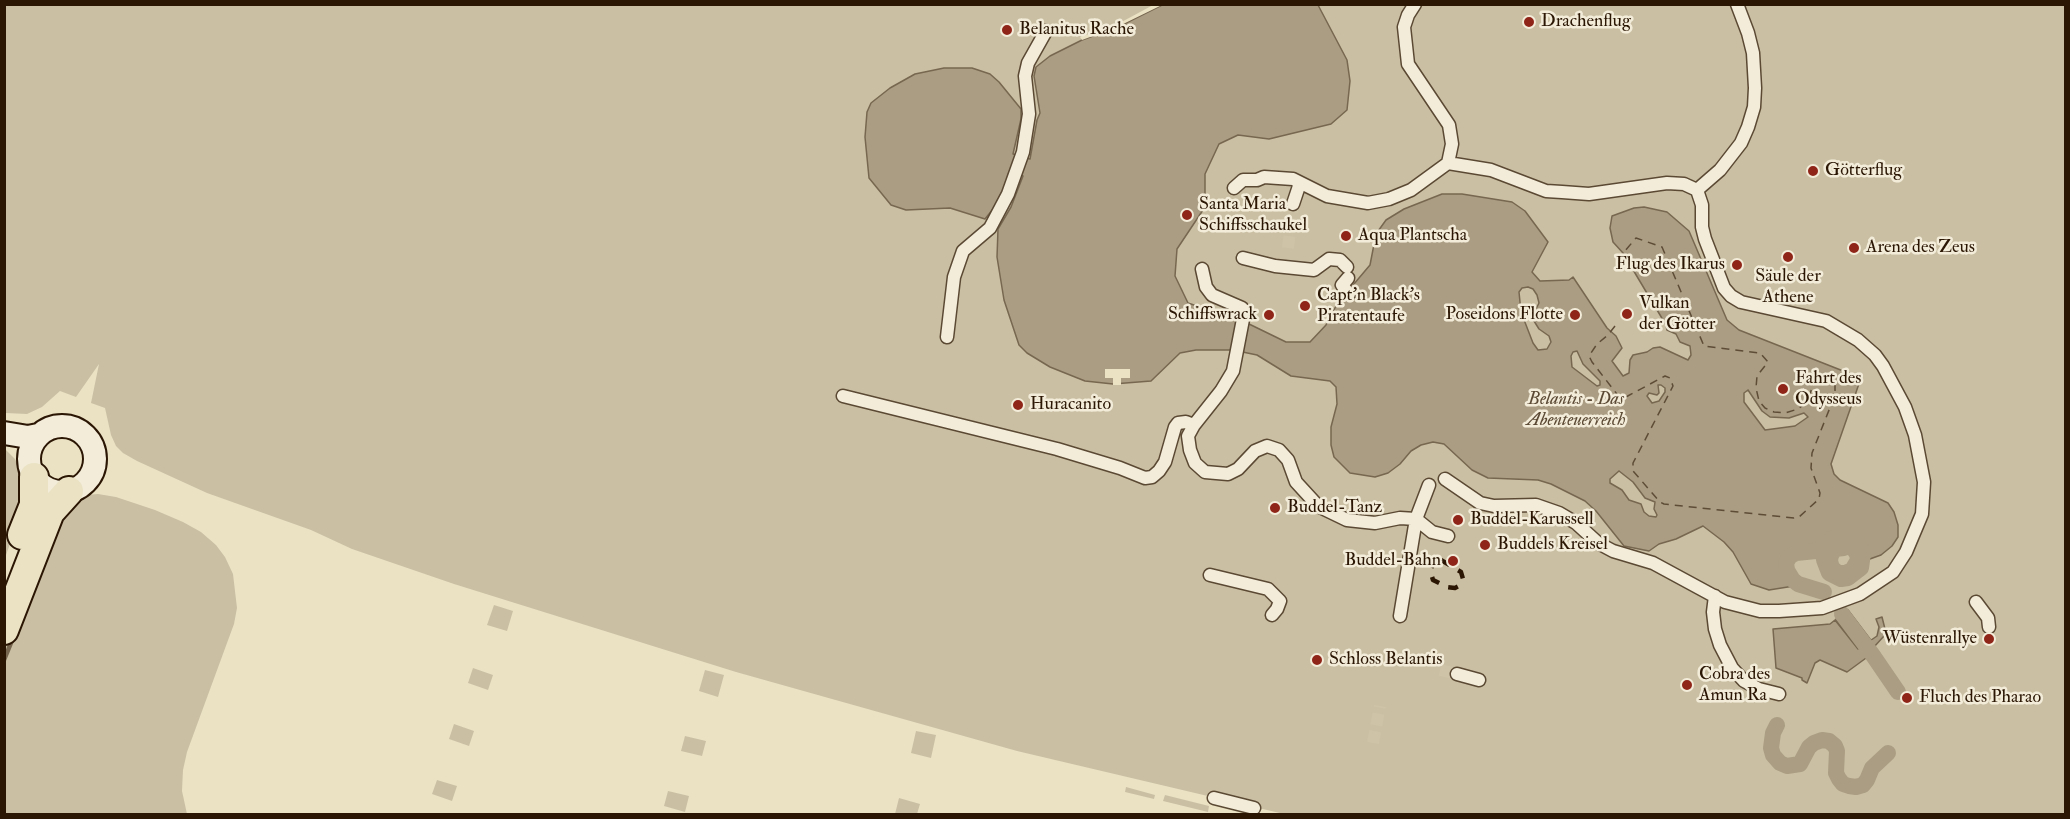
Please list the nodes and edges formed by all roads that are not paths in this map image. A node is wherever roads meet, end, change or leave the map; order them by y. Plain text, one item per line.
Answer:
1 (1415, 4) edge
2 (1737, 4) edge
3 (1046, 31) dead end
4 (1448, 163) junction
5 (1300, 183) junction
6 (1234, 188) dead end
7 (1697, 190) junction
8 (1293, 204) tunnel mouth
9 (1243, 258) dead end
10 (1202, 270) dead end
11 (1346, 281) dead end
12 (947, 337) dead end
13 (843, 396) dead end
14 (1194, 425) junction
15 (4, 433) edge
16 (38, 435) junction
17 (4, 441) edge
18 (31, 470) junction
19 (1445, 479) dead end
20 (1429, 485) dead end
21 (69, 491) junction
22 (1416, 519) junction
23 (1448, 536) dead end
24 (1210, 575) dead end
25 (4, 580) edge
26 (1714, 596) junction
27 (1976, 602) dead end
28 (1272, 615) dead end
29 (1401, 616) dead end
30 (1989, 627) dead end
31 (4, 630) edge
32 (1457, 674) tunnel mouth
33 (1479, 680) dead end
34 (1779, 694) dead end
35 (1214, 798) dead end
36 (1254, 808) dead end

1 - 4 street
2 - 7 street
3 - 12 street
4 - 5 street
4 - 7 street
5 - 6 street
5 - 8 street
7 - 26 street
9 - 11 street
10 - 14 street
13 - 14 street
14 - 22 street
15 - 16 main road
16 - 18 main road
16 - 21 main road
17 - 18 main road
18 - 21 main road
18 - 25 highway
19 - 26 street
20 - 22 street
21 - 31 highway
22 - 23 street
22 - 29 street
24 - 28 street
26 - 34 street
27 - 30 street
32 - 33 street
35 - 36 street

